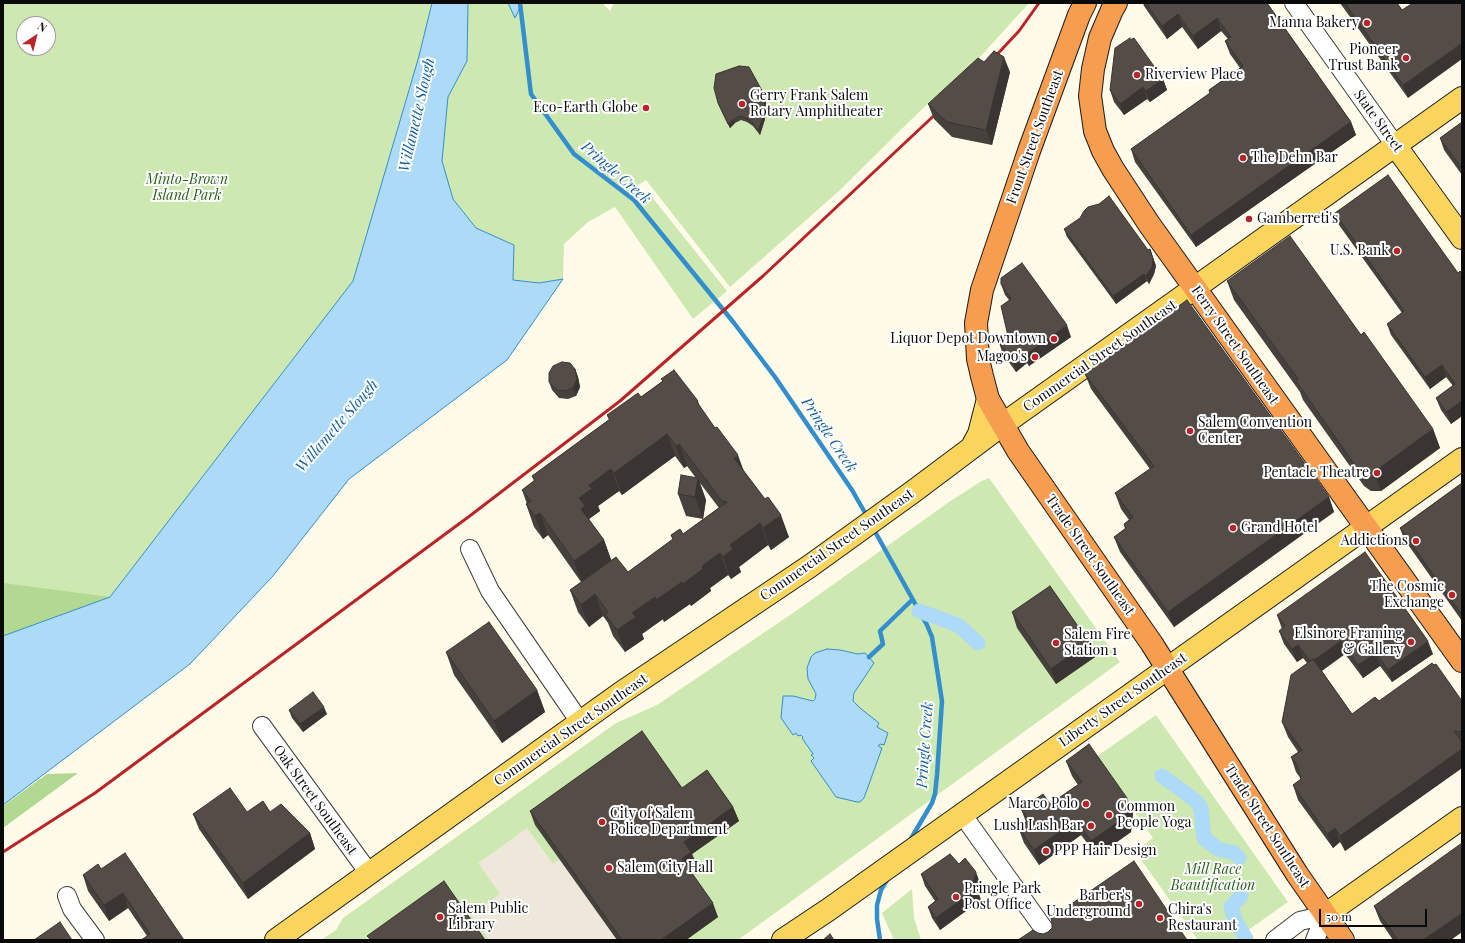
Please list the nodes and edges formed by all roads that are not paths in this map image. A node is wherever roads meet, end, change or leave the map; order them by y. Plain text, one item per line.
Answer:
1 (1085, 3) edge
2 (1116, 3) edge
3 (1294, 3) edge
4 (1462, 98) edge
5 (1395, 145) junction
6 (1462, 238) edge
7 (987, 272) joint
8 (1195, 288) junction
9 (988, 399) junction
10 (1002, 425) junction
11 (972, 447) junction
12 (1462, 459) edge
13 (1366, 527) junction
14 (470, 549) dead end
15 (1462, 661) edge
16 (1167, 668) junction
17 (580, 722) junction
18 (262, 726) dead end
19 (970, 809) junction
20 (1462, 818) edge
21 (369, 873) junction
22 (67, 896) dead end
23 (1325, 915) junction
24 (1044, 929) dead end
25 (95, 940) edge
26 (276, 940) edge
27 (783, 940) edge
28 (1274, 940) edge
29 (1315, 940) edge
30 (1343, 940) edge

1 - 7 highway, Front Street Southeast
2 - 8 highway, Ferry Street Southeast
3 - 5 street, State Street
4 - 5 main road, Commercial Street Southeast
5 - 6 main road, State Street
5 - 8 main road, Commercial Street Southeast
7 - 9 highway, Trade Street Southeast
8 - 10 main road, Commercial Street Southeast
8 - 13 highway, Ferry Street Southeast
9 - 10 highway, Trade Street Southeast
9 - 11 main road
10 - 11 main road, Commercial Street Southeast
10 - 16 highway, Trade Street Southeast
11 - 17 main road, Commercial Street Southeast
12 - 13 main road, Liberty Street Southeast
13 - 15 highway, Ferry Street Southeast
13 - 16 main road, Liberty Street Southeast
14 - 17 street
16 - 19 main road, Liberty Street Southeast
16 - 23 highway, Trade Street Southeast
17 - 21 main road, Commercial Street Southeast
18 - 21 street, Oak Street Southeast
19 - 24 street
19 - 27 main road, Liberty Street Southeast
20 - 23 main road
21 - 26 main road, Commercial Street Southeast
22 - 25 street
23 - 28 street
23 - 29 street
23 - 30 highway, Trade Street Southeast

